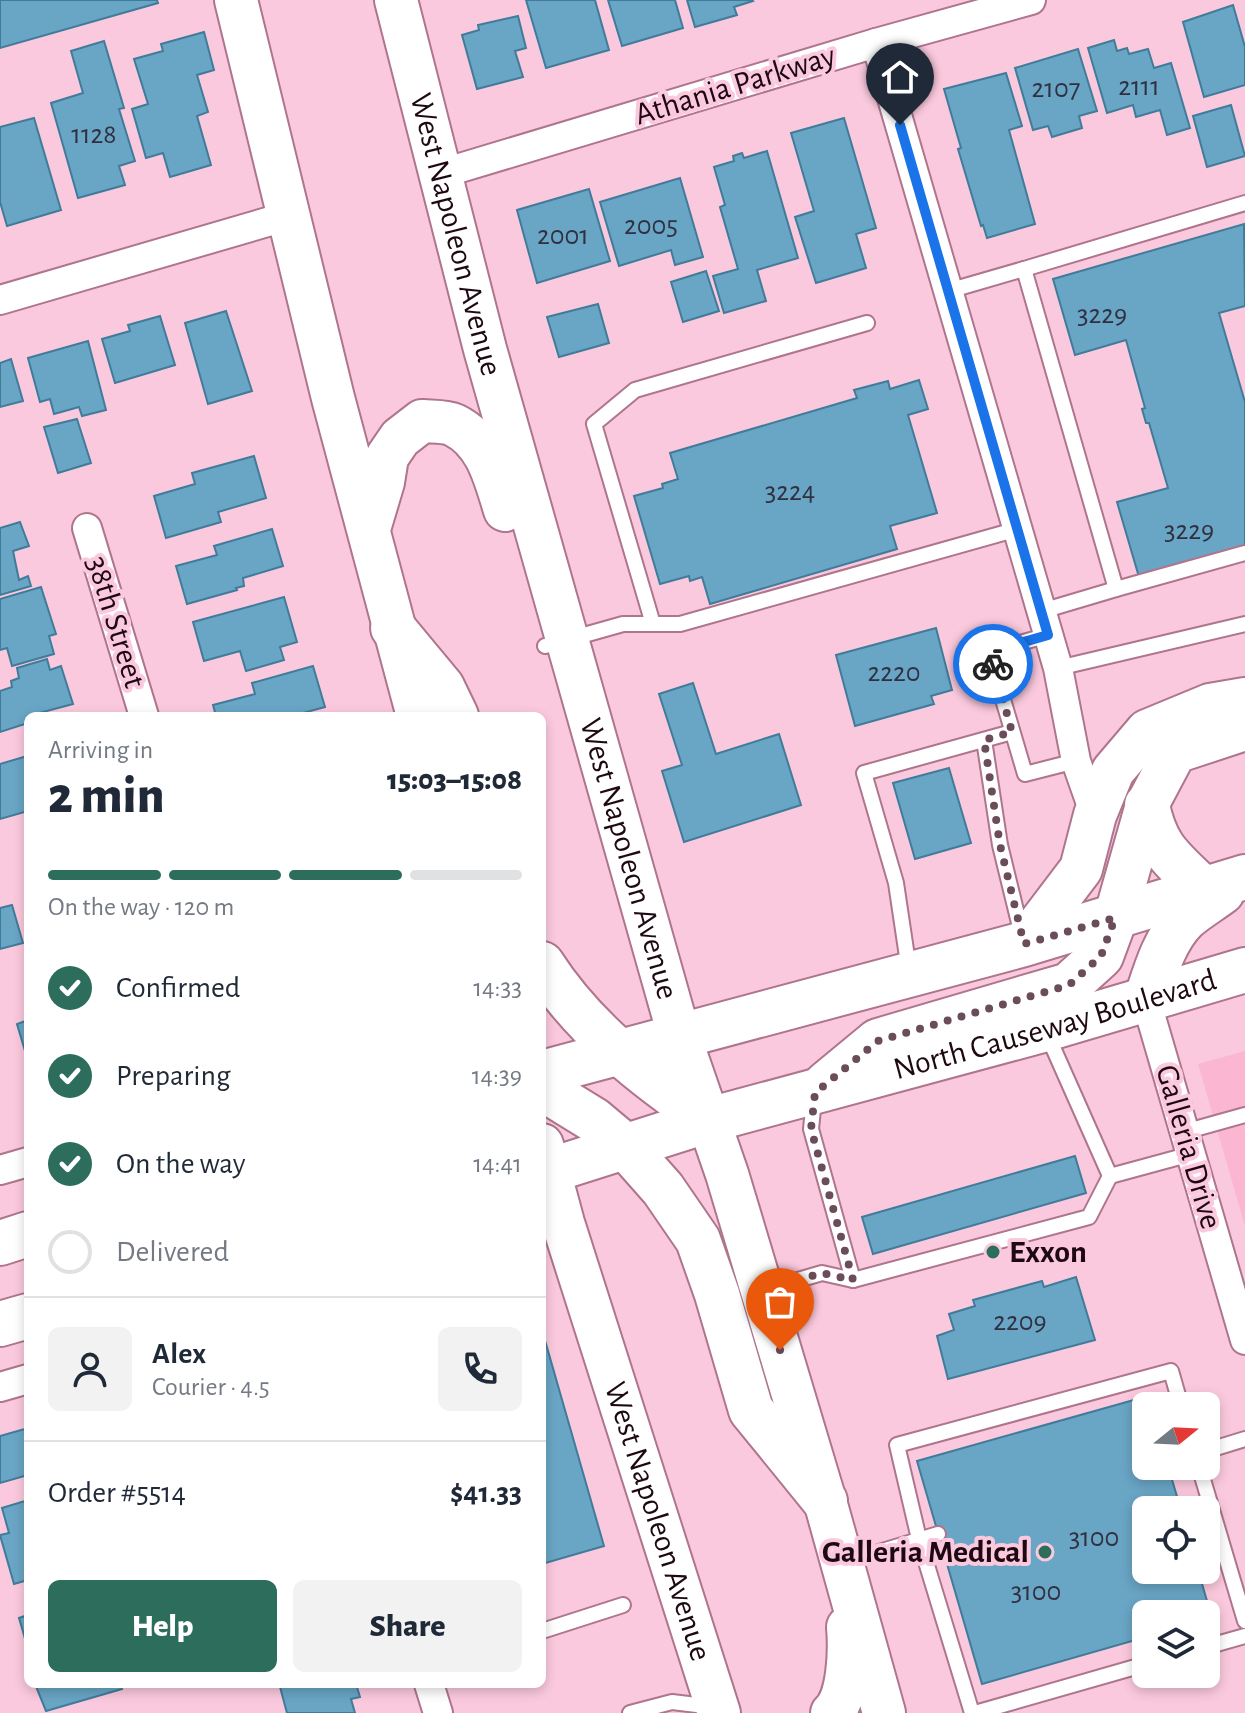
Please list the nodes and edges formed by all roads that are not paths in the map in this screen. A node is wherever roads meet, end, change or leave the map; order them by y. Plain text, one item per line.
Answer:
1 (236, 0) edge
2 (396, 0) edge
3 (1031, 0) edge
4 (876, 43) junction
5 (440, 174) junction
6 (1245, 203) edge
7 (288, 216) junction
8 (1024, 269) junction
9 (948, 291) junction
10 (0, 300) edge
11 (867, 323) dead end
12 (87, 528) dead end
13 (369, 529) junction
14 (1018, 529) junction
15 (1245, 553) edge
16 (1116, 589) junction
17 (1045, 623) junction
18 (653, 624) junction
19 (1245, 624) edge
20 (393, 628) junction
21 (556, 643) junction
22 (1058, 668) junction
23 (1245, 699) edge
24 (143, 712) edge
25 (417, 712) edge
26 (454, 712) edge
27 (1245, 729) edge
28 (1012, 732) junction
29 (984, 740) junction
30 (1076, 761) junction
31 (1147, 805) junction
32 (1095, 815) junction
33 (1229, 882) edge
34 (1115, 918) junction
35 (1024, 944) junction
36 (546, 969) edge
37 (1245, 970) edge
38 (909, 974) junction
39 (1146, 1000) junction
40 (1046, 1029) junction
41 (679, 1035) junction
42 (619, 1052) junction
43 (546, 1072) edge
44 (546, 1090) edge
45 (815, 1093) junction
46 (1245, 1115) edge
47 (709, 1120) junction
48 (1188, 1143) junction
49 (625, 1146) junction
50 (24, 1163) edge
51 (546, 1163) edge
52 (546, 1166) edge
53 (0, 1170) edge
54 (1110, 1176) junction
55 (24, 1235) edge
56 (0, 1243) edge
57 (853, 1280) junction
58 (762, 1290) junction
59 (24, 1317) edge
60 (0, 1324) edge
61 (1245, 1340) edge
62 (24, 1380) edge
63 (0, 1387) edge
64 (1177, 1392) edge
65 (1245, 1439) edge
66 (1220, 1447) edge
67 (1203, 1480) edge
68 (825, 1501) junction
69 (938, 1534) dead end
70 (919, 1539) junction
71 (842, 1563) junction
72 (623, 1605) dead end
73 (1245, 1621) edge
74 (546, 1630) edge
75 (1245, 1636) edge
76 (1220, 1643) edge
77 (1132, 1668) edge
78 (430, 1688) edge
79 (721, 1711) edge
80 (438, 1713) edge
81 (630, 1713) edge
82 (832, 1713) edge
83 (884, 1713) edge
84 (974, 1713) edge

1 - 7 main road
2 - 5 main road, West Napoleon Avenue
3 - 4 street, Athania Parkway
4 - 5 street, Athania Parkway
4 - 9 street
5 - 21 main road, West Napoleon Avenue
6 - 8 lane
7 - 10 street
7 - 13 main road
8 - 9 lane
8 - 16 lane
9 - 14 street
11 - 18 lane
12 - 24 street, 38th Street
13 - 20 main road
13 - 21 main road
14 - 17 street
14 - 18 lane
15 - 16 lane
16 - 17 lane
17 - 22 street
17 - 28 lane
18 - 21 lane
19 - 22 lane
20 - 25 main road
20 - 26 highway
21 - 41 main road, West Napoleon Avenue
22 - 30 street
23 - 32 main road
27 - 31 main road
28 - 29 lane
28 - 30 lane
29 - 35 lane
29 - 38 lane
30 - 32 street
31 - 33 highway
31 - 34 main road
32 - 35 main road
33 - 34 highway
33 - 39 highway
34 - 35 highway
34 - 45 highway
35 - 38 highway
36 - 42 highway
37 - 39 highway, North Causeway Boulevard
38 - 41 highway
39 - 40 highway, North Causeway Boulevard
39 - 48 street, Galleria Drive
40 - 45 highway, North Causeway Boulevard
40 - 54 lane
41 - 42 highway
41 - 47 main road, West Napoleon Avenue
42 - 43 highway
42 - 47 highway
44 - 49 highway
45 - 47 highway, North Causeway Boulevard
45 - 57 lane
46 - 48 lane
47 - 49 highway, North Causeway Boulevard
47 - 58 main road, West Napoleon Avenue
48 - 54 lane
48 - 61 street, Galleria Drive
49 - 51 highway, North Causeway Boulevard
49 - 68 highway
50 - 53 street
52 - 79 main road, West Napoleon Avenue
54 - 57 lane
55 - 56 highway
57 - 58 lane
58 - 68 main road, West Napoleon Avenue
59 - 60 highway
62 - 63 street
64 - 70 lane
65 - 66 lane
67 - 73 lane
68 - 71 main road, West Napoleon Avenue
69 - 70 lane
70 - 71 lane
70 - 84 lane
71 - 82 main road
71 - 83 main road, West Napoleon Avenue
72 - 74 lane
75 - 76 lane
77 - 84 lane
78 - 80 street
79 - 81 lane

